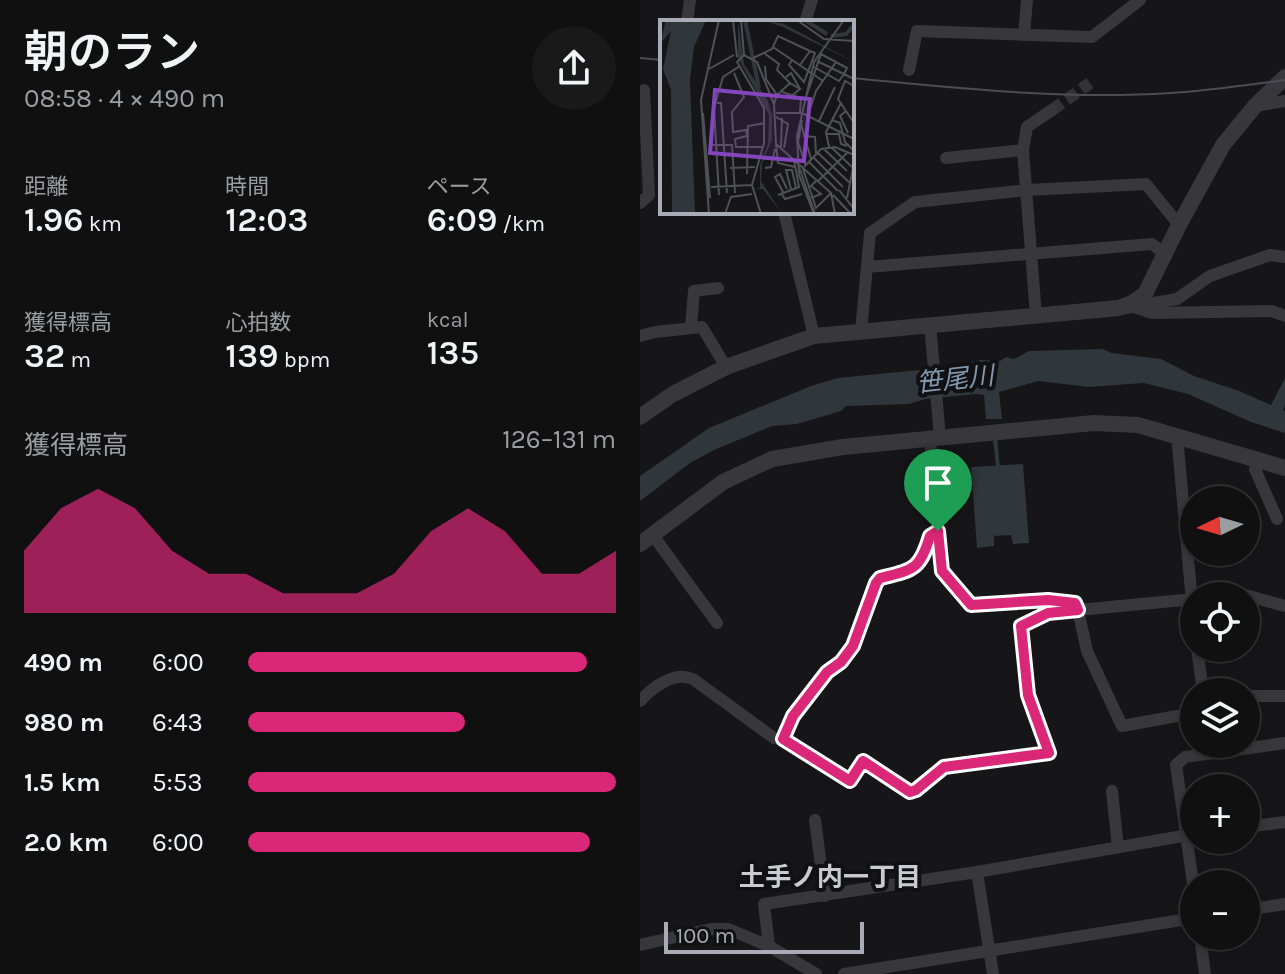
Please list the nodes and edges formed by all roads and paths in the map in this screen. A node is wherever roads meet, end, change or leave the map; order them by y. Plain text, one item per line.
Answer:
1 (690, 0) edge
2 (1027, 0) edge
3 (1140, 0) edge
4 (687, 20) edge
5 (1024, 35) junction
6 (909, 70) dead end
7 (1285, 77) edge
8 (644, 90) dead end
9 (1285, 101) edge
10 (1255, 106) junction
11 (1052, 110) tunnel mouth
12 (1023, 150) junction
13 (946, 158) dead end
14 (1027, 190) junction
15 (647, 198) edge
16 (784, 214) edge
17 (1179, 225) junction
18 (1031, 254) junction
19 (1165, 254) junction
20 (1285, 257) edge
21 (867, 267) junction
22 (718, 288) dead end
23 (1126, 307) junction
24 (1036, 316) junction
25 (1285, 316) edge
26 (691, 327) junction
27 (930, 329) junction
28 (861, 332) junction
29 (640, 336) edge
30 (814, 336) junction
31 (726, 367) junction
32 (640, 417) edge
33 (936, 433) junction
34 (1177, 435) junction
35 (1258, 460) junction
36 (1285, 468) edge
37 (1277, 519) dead end
38 (938, 531) junction
39 (646, 539) edge
40 (1190, 582) edge
41 (1260, 599) edge
42 (1180, 600) edge
43 (1285, 606) edge
44 (1078, 610) junction
45 (717, 623) dead end
46 (1260, 696) edge
47 (1285, 696) edge
48 (640, 701) edge
49 (1180, 716) edge
50 (783, 739) junction
51 (1285, 743) edge
52 (1180, 784) edge
53 (1112, 791) dead end
54 (815, 820) dead end
55 (1285, 822) edge
56 (1260, 825) edge
57 (1180, 837) edge
58 (1118, 847) junction
59 (977, 872) junction
60 (825, 896) junction
61 (1285, 904) edge
62 (1260, 908) edge
63 (1180, 920) edge
64 (640, 945) edge
65 (769, 946) junction
66 (989, 950) junction
67 (1202, 950) edge
68 (886, 971) edge
69 (816, 974) edge
70 (844, 974) edge
71 (993, 974) edge
72 (1205, 974) edge

1 - 4 street
2 - 5 street
3 - 5 street
5 - 6 street
7 - 10 street
8 - 15 street
9 - 10 street
10 - 17 street
11 - 12 street
12 - 13 street
12 - 14 street
14 - 17 street
14 - 18 street
14 - 21 street
16 - 30 street
17 - 19 street
18 - 19 street
18 - 21 street
18 - 24 street
19 - 23 street
20 - 23 street
21 - 28 street
22 - 26 street
23 - 24 street
23 - 25 street
24 - 27 street
26 - 29 street
26 - 31 street
27 - 28 street
27 - 33 street
28 - 30 street
30 - 31 street
31 - 32 street
33 - 34 street
33 - 38 street
33 - 39 street
34 - 35 street
34 - 40 street
35 - 36 street
35 - 37 street
38 - 44 street
38 - 50 street
39 - 45 street
41 - 43 street
42 - 44 street
44 - 49 street
44 - 50 street
46 - 47 street
48 - 50 street
51 - 52 street
53 - 58 street
54 - 60 street
55 - 56 street
57 - 58 street
58 - 59 street
59 - 60 street
59 - 66 street
60 - 65 street
61 - 62 street
63 - 66 street
64 - 65 street
65 - 69 street
66 - 68 street
66 - 71 street
67 - 72 street
68 - 70 street

